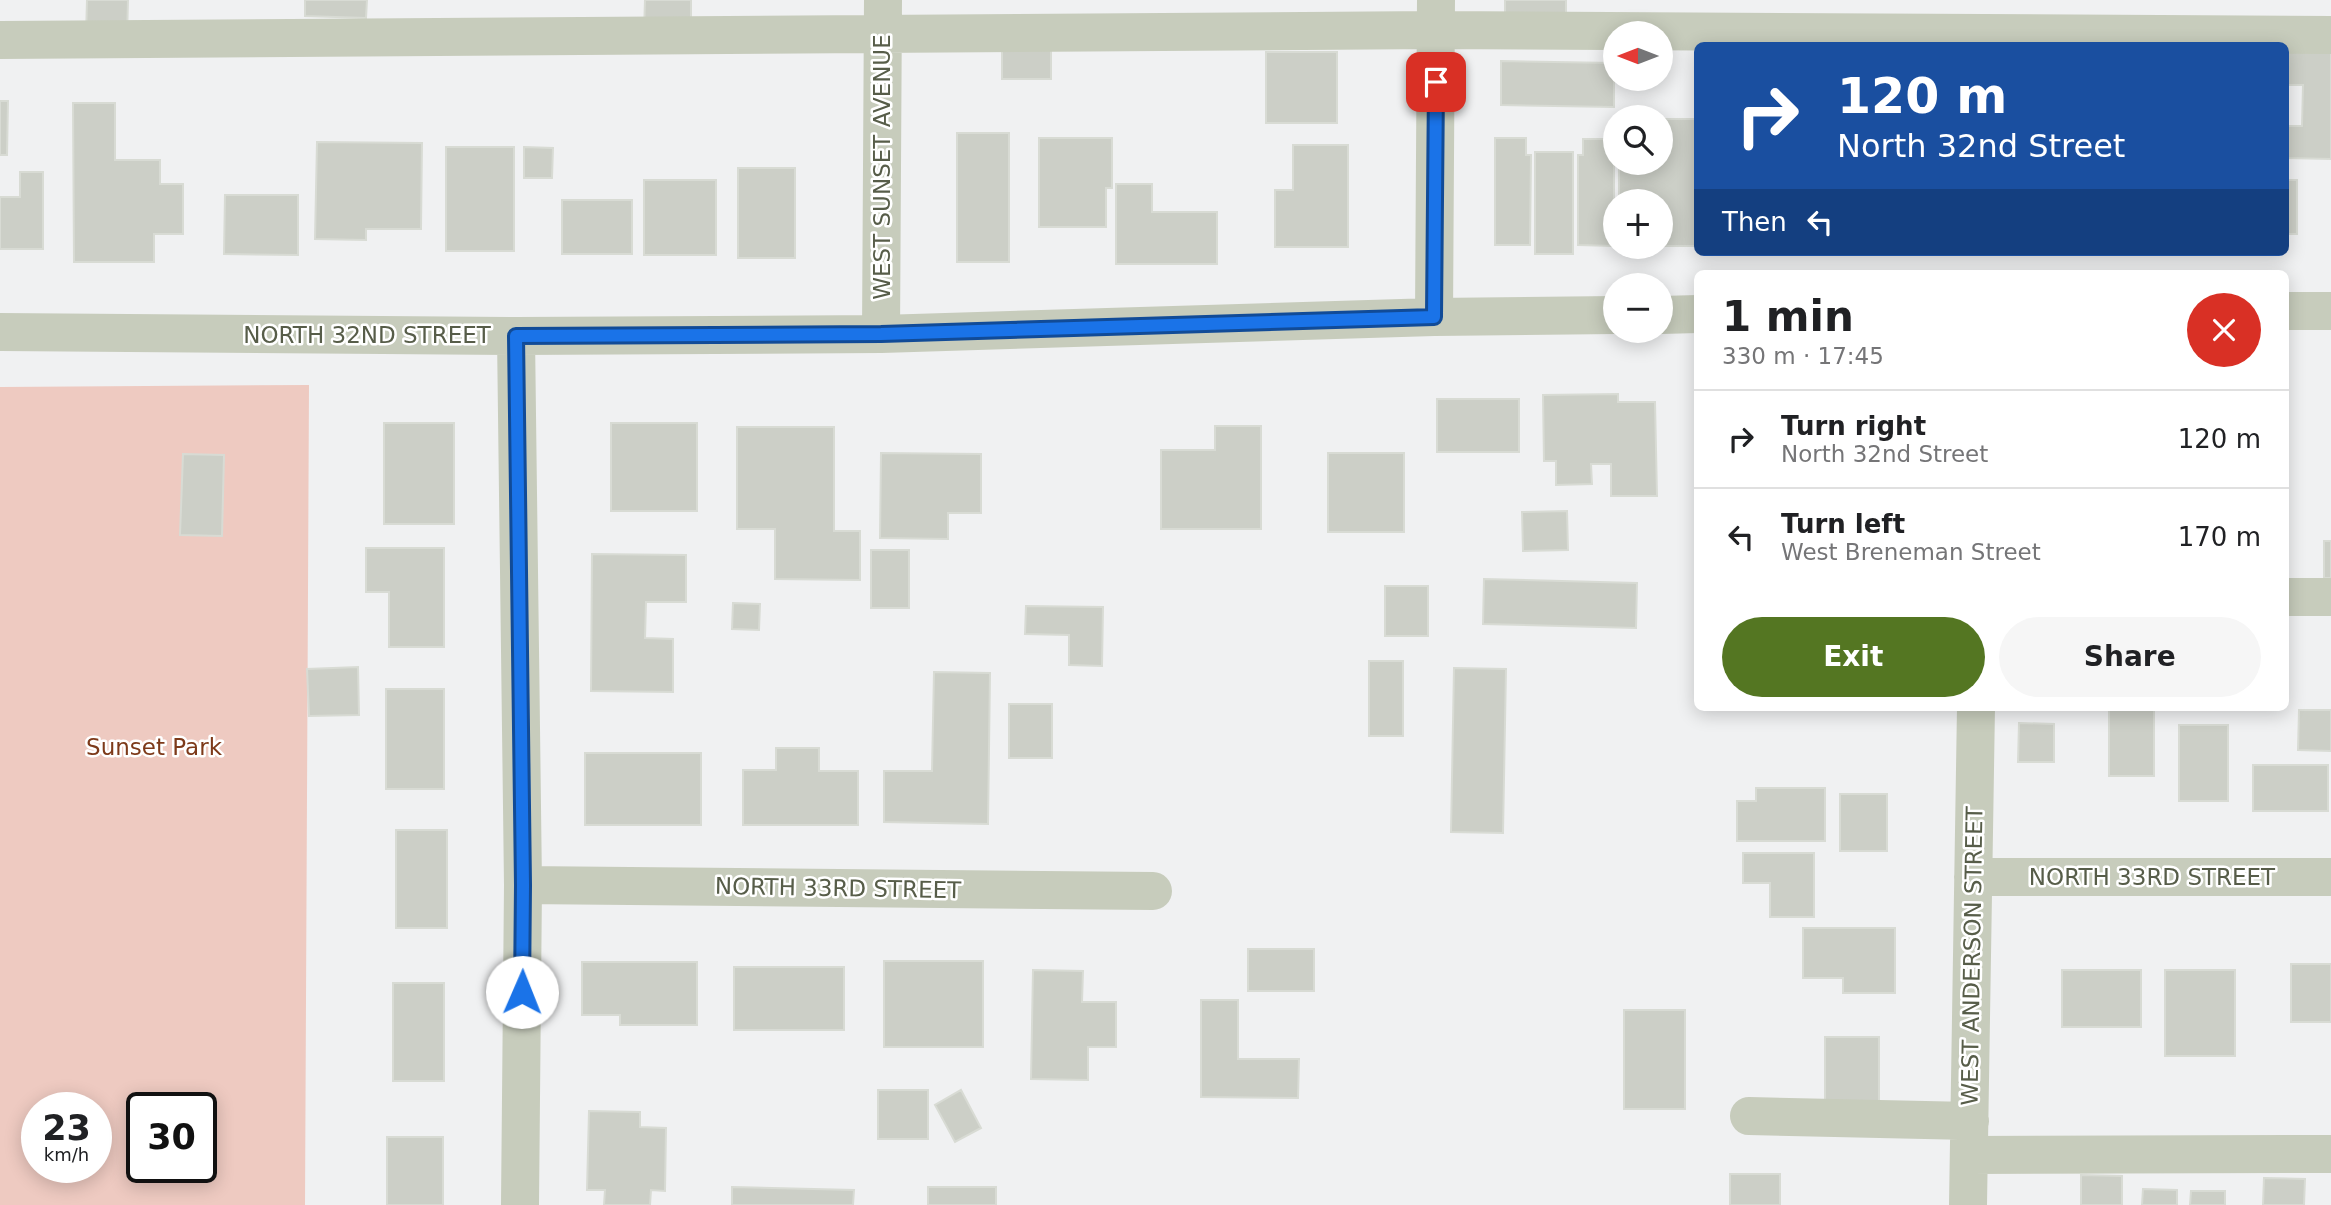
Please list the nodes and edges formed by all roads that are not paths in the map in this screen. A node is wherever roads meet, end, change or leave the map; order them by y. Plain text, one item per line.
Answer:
1 (1436, 15) edge
2 (883, 16) edge
3 (2331, 35) edge
4 (0, 40) edge
5 (2289, 311) edge
6 (2331, 311) edge
7 (1694, 314) edge
8 (1603, 315) edge
9 (1673, 315) edge
10 (1434, 317) junction
11 (0, 332) edge
12 (881, 334) junction
13 (516, 336) junction
14 (2289, 597) edge
15 (2331, 597) edge
16 (1976, 711) edge
17 (1973, 877) junction
18 (2331, 877) edge
19 (523, 885) junction
20 (1153, 891) dead end
21 (1749, 1116) dead end
22 (1969, 1138) junction
23 (2331, 1154) edge
24 (520, 1205) edge
25 (1968, 1205) edge

1 - 2 street
1 - 3 street
1 - 10 street
2 - 4 street
2 - 12 street, WEST SUNSET AVENUE
5 - 6 street
7 - 9 street
8 - 10 street, NORTH 32ND STREET
10 - 12 street, NORTH 32ND STREET
11 - 13 street, NORTH 32ND STREET
12 - 13 street, NORTH 32ND STREET
13 - 19 street
14 - 15 street
16 - 17 street, WEST ANDERSON STREET
17 - 18 street, NORTH 33RD STREET
17 - 22 street, WEST ANDERSON STREET
19 - 20 street, NORTH 33RD STREET
19 - 24 street
21 - 22 street
22 - 23 street
22 - 25 street, WEST ANDERSON STREET

